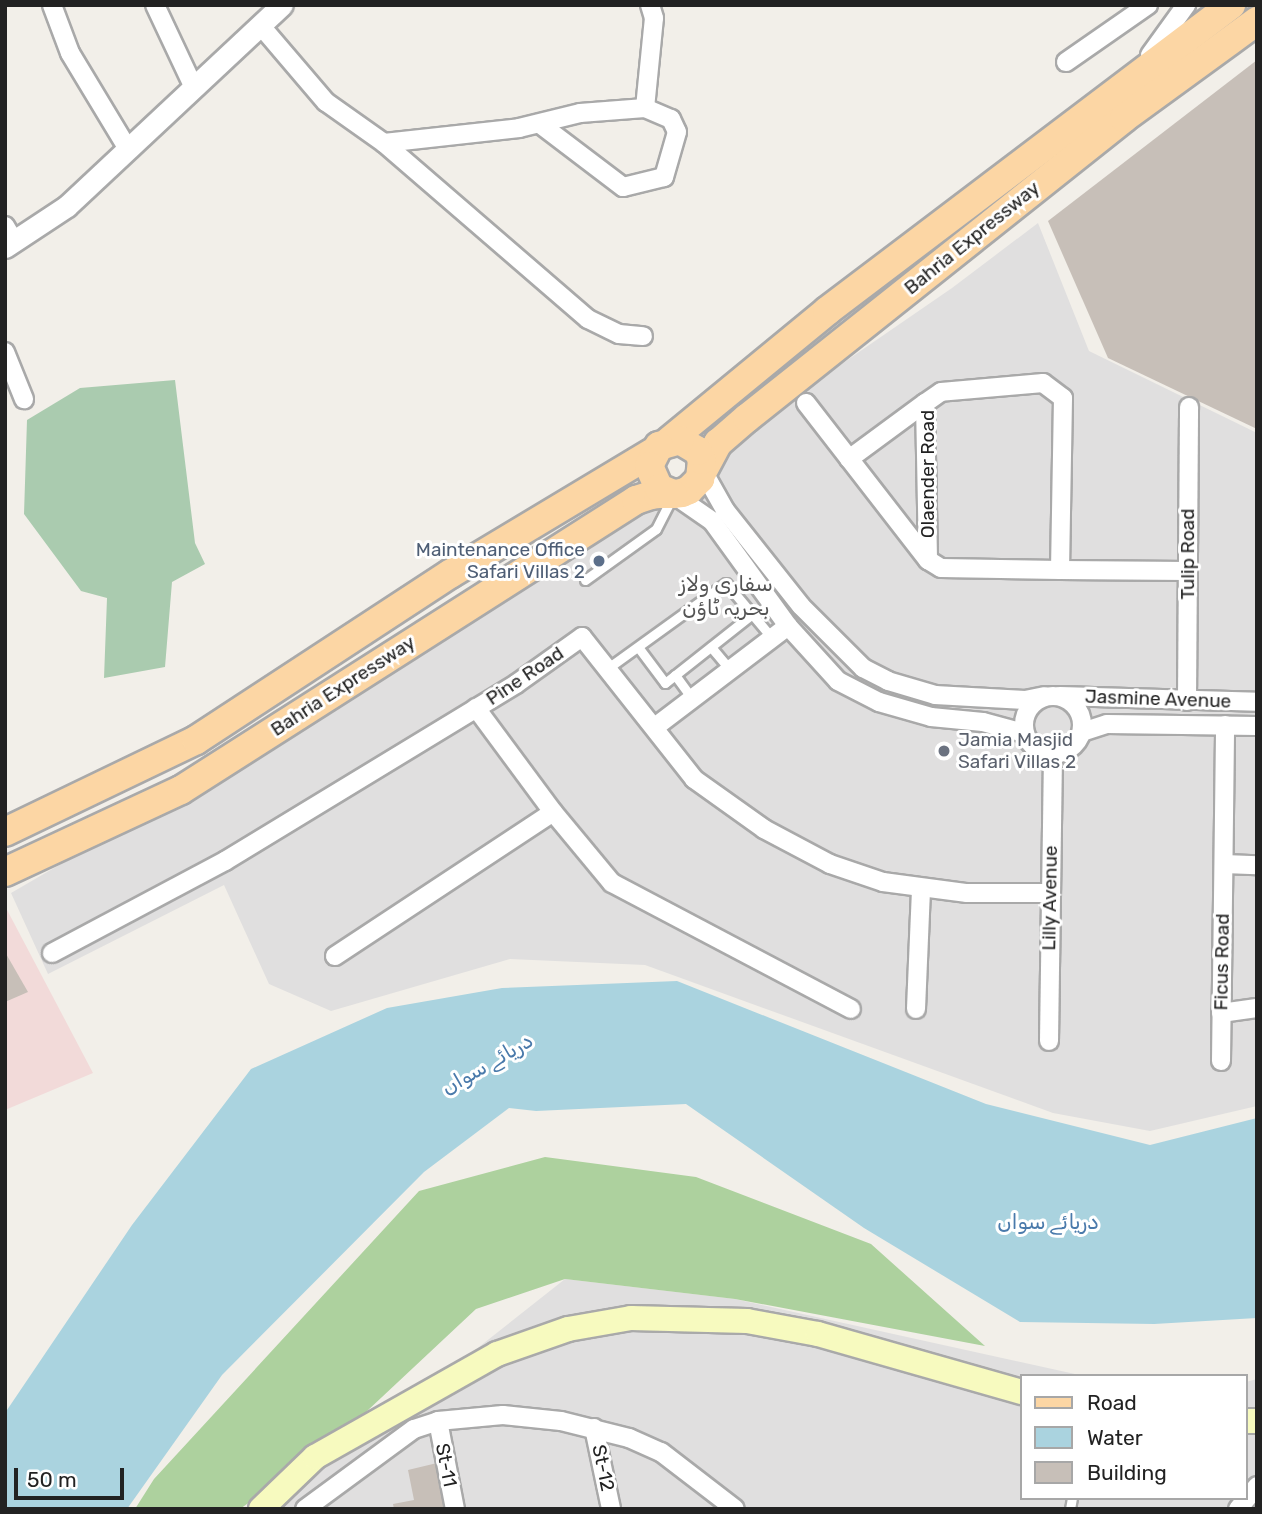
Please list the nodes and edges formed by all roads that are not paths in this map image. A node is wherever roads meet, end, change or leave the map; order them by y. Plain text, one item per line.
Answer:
1 (52, 5) edge
2 (155, 5) edge
3 (282, 5) edge
4 (650, 5) edge
5 (1148, 5) edge
6 (1186, 5) edge
7 (1231, 5) edge
8 (1257, 21) edge
9 (261, 26) junction
10 (1066, 62) dead end
11 (1130, 80) junction
12 (194, 88) junction
13 (645, 108) junction
14 (541, 124) junction
15 (384, 143) junction
16 (128, 149) junction
17 (8, 238) edge
18 (643, 336) dead end
19 (5, 352) edge
20 (24, 399) dead end
21 (806, 403) dead end
22 (925, 403) junction
23 (1189, 407) dead end
24 (662, 446) junction
25 (849, 459) junction
26 (703, 471) junction
27 (673, 494) junction
28 (928, 560) junction
29 (1060, 570) junction
30 (1188, 571) junction
31 (585, 580) dead end
32 (751, 615) junction
33 (788, 626) junction
34 (772, 638) junction
35 (638, 647) junction
36 (711, 647) junction
37 (608, 668) junction
38 (730, 670) junction
39 (675, 675) junction
40 (1052, 696) junction
41 (692, 698) junction
42 (1187, 701) junction
43 (1257, 702) edge
44 (477, 708) junction
45 (1225, 725) junction
46 (1257, 726) edge
47 (655, 727) junction
48 (1082, 732) junction
49 (1024, 733) junction
50 (1054, 754) junction
51 (553, 812) junction
52 (5, 832) edge
53 (1224, 864) junction
54 (1257, 865) edge
55 (5, 872) edge
56 (921, 890) junction
57 (1048, 893) junction
58 (52, 953) dead end
59 (335, 956) dead end
60 (1257, 1008) edge
61 (851, 1009) dead end
62 (916, 1009) dead end
63 (1221, 1013) junction
64 (1049, 1041) dead end
65 (1221, 1061) dead end
66 (1020, 1391) edge
67 (438, 1421) junction
68 (594, 1428) junction
69 (261, 1509) edge
70 (305, 1509) edge
71 (455, 1509) edge
72 (611, 1509) edge
73 (734, 1509) edge

1 - 16 street
2 - 12 street
3 - 9 street
4 - 13 street
5 - 10 street
6 - 11 street
7 - 11 main road, Bahria Expressway
8 - 26 main road, Bahria Expressway
9 - 12 street
9 - 15 street
11 - 24 main road, Bahria Expressway
12 - 16 street
13 - 14 street
13 - 14 street
14 - 15 street
15 - 18 street
16 - 17 street
19 - 20 street
21 - 25 street
22 - 25 street
22 - 28 street, Olaender Road
22 - 29 street, Olaender Road
23 - 30 street, Tulip Road
24 - 26 main road
24 - 27 main road
24 - 52 main road, Bahria Expressway
25 - 28 street
26 - 27 main road
26 - 40 street, Jasmine Avenue
27 - 31 lane
27 - 33 street
27 - 55 main road, Bahria Expressway
28 - 29 street, Olaender Road
29 - 30 street
30 - 42 street, Tulip Road
32 - 34 lane
32 - 35 lane
32 - 36 lane
33 - 34 street
33 - 49 street
34 - 38 street
35 - 37 lane
35 - 39 lane
36 - 38 lane
36 - 39 lane
37 - 44 street, Pine Road
37 - 47 street, Pine Road
38 - 41 street
39 - 41 lane
40 - 42 street, Jasmine Avenue
40 - 48 street
40 - 49 street
41 - 47 street
42 - 43 street, Jasmine Avenue
44 - 51 street
44 - 58 street, Pine Road
45 - 46 street, Jasmine Avenue
45 - 48 street, Jasmine Avenue
45 - 53 street, Ficus Road
47 - 56 street, Pine Road
48 - 50 street
49 - 50 street
50 - 57 street, Lilly Avenue
51 - 59 street
51 - 61 street
53 - 54 street
53 - 63 street, Ficus Road
56 - 57 street, Pine Road
56 - 62 street
57 - 64 street, Lilly Avenue
60 - 63 street
63 - 65 street, Ficus Road
66 - 69 main road
67 - 68 street
67 - 70 street
67 - 71 street, St-11
68 - 72 street, St-12
68 - 73 street

